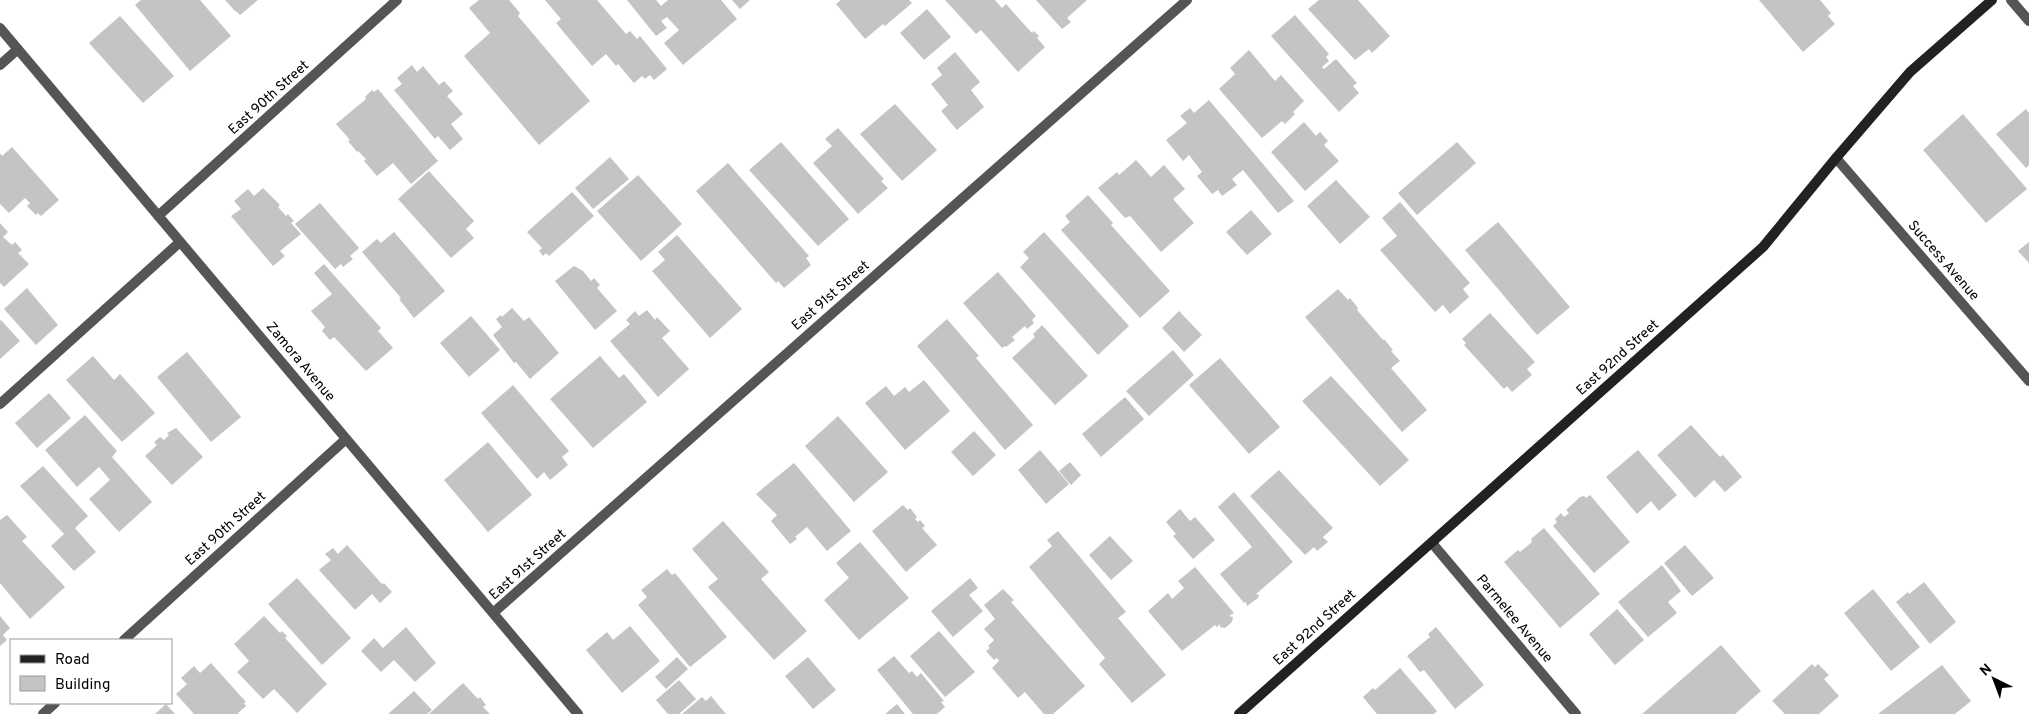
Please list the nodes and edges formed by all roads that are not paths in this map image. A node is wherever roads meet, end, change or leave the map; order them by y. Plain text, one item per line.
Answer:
1 (398, 0) edge
2 (1187, 0) edge
3 (1992, 0) edge
4 (2011, 0) edge
5 (2029, 21) edge
6 (0, 28) edge
7 (18, 50) junction
8 (0, 66) edge
9 (1836, 158) junction
10 (158, 216) junction
11 (180, 242) junction
12 (2029, 381) edge
13 (0, 404) edge
14 (346, 439) junction
15 (1432, 543) junction
16 (494, 613) junction
17 (125, 639) edge
18 (54, 704) edge
19 (43, 714) edge
20 (578, 714) edge
21 (1239, 714) edge
22 (1576, 714) edge

1 - 10 street, East 90th Street
2 - 16 street, East 91st Street
3 - 9 street, East 92nd Street
4 - 5 street
6 - 7 street, Zamora Avenue
7 - 8 street
7 - 10 street, Zamora Avenue
9 - 12 street, Success Avenue
9 - 15 street, East 92nd Street
10 - 11 street, Zamora Avenue
11 - 13 street
11 - 14 street, Zamora Avenue
14 - 16 street, Zamora Avenue
14 - 17 street, East 90th Street
15 - 21 street, East 92nd Street
15 - 22 street, Parmelee Avenue
16 - 20 street, Zamora Avenue
18 - 19 street

